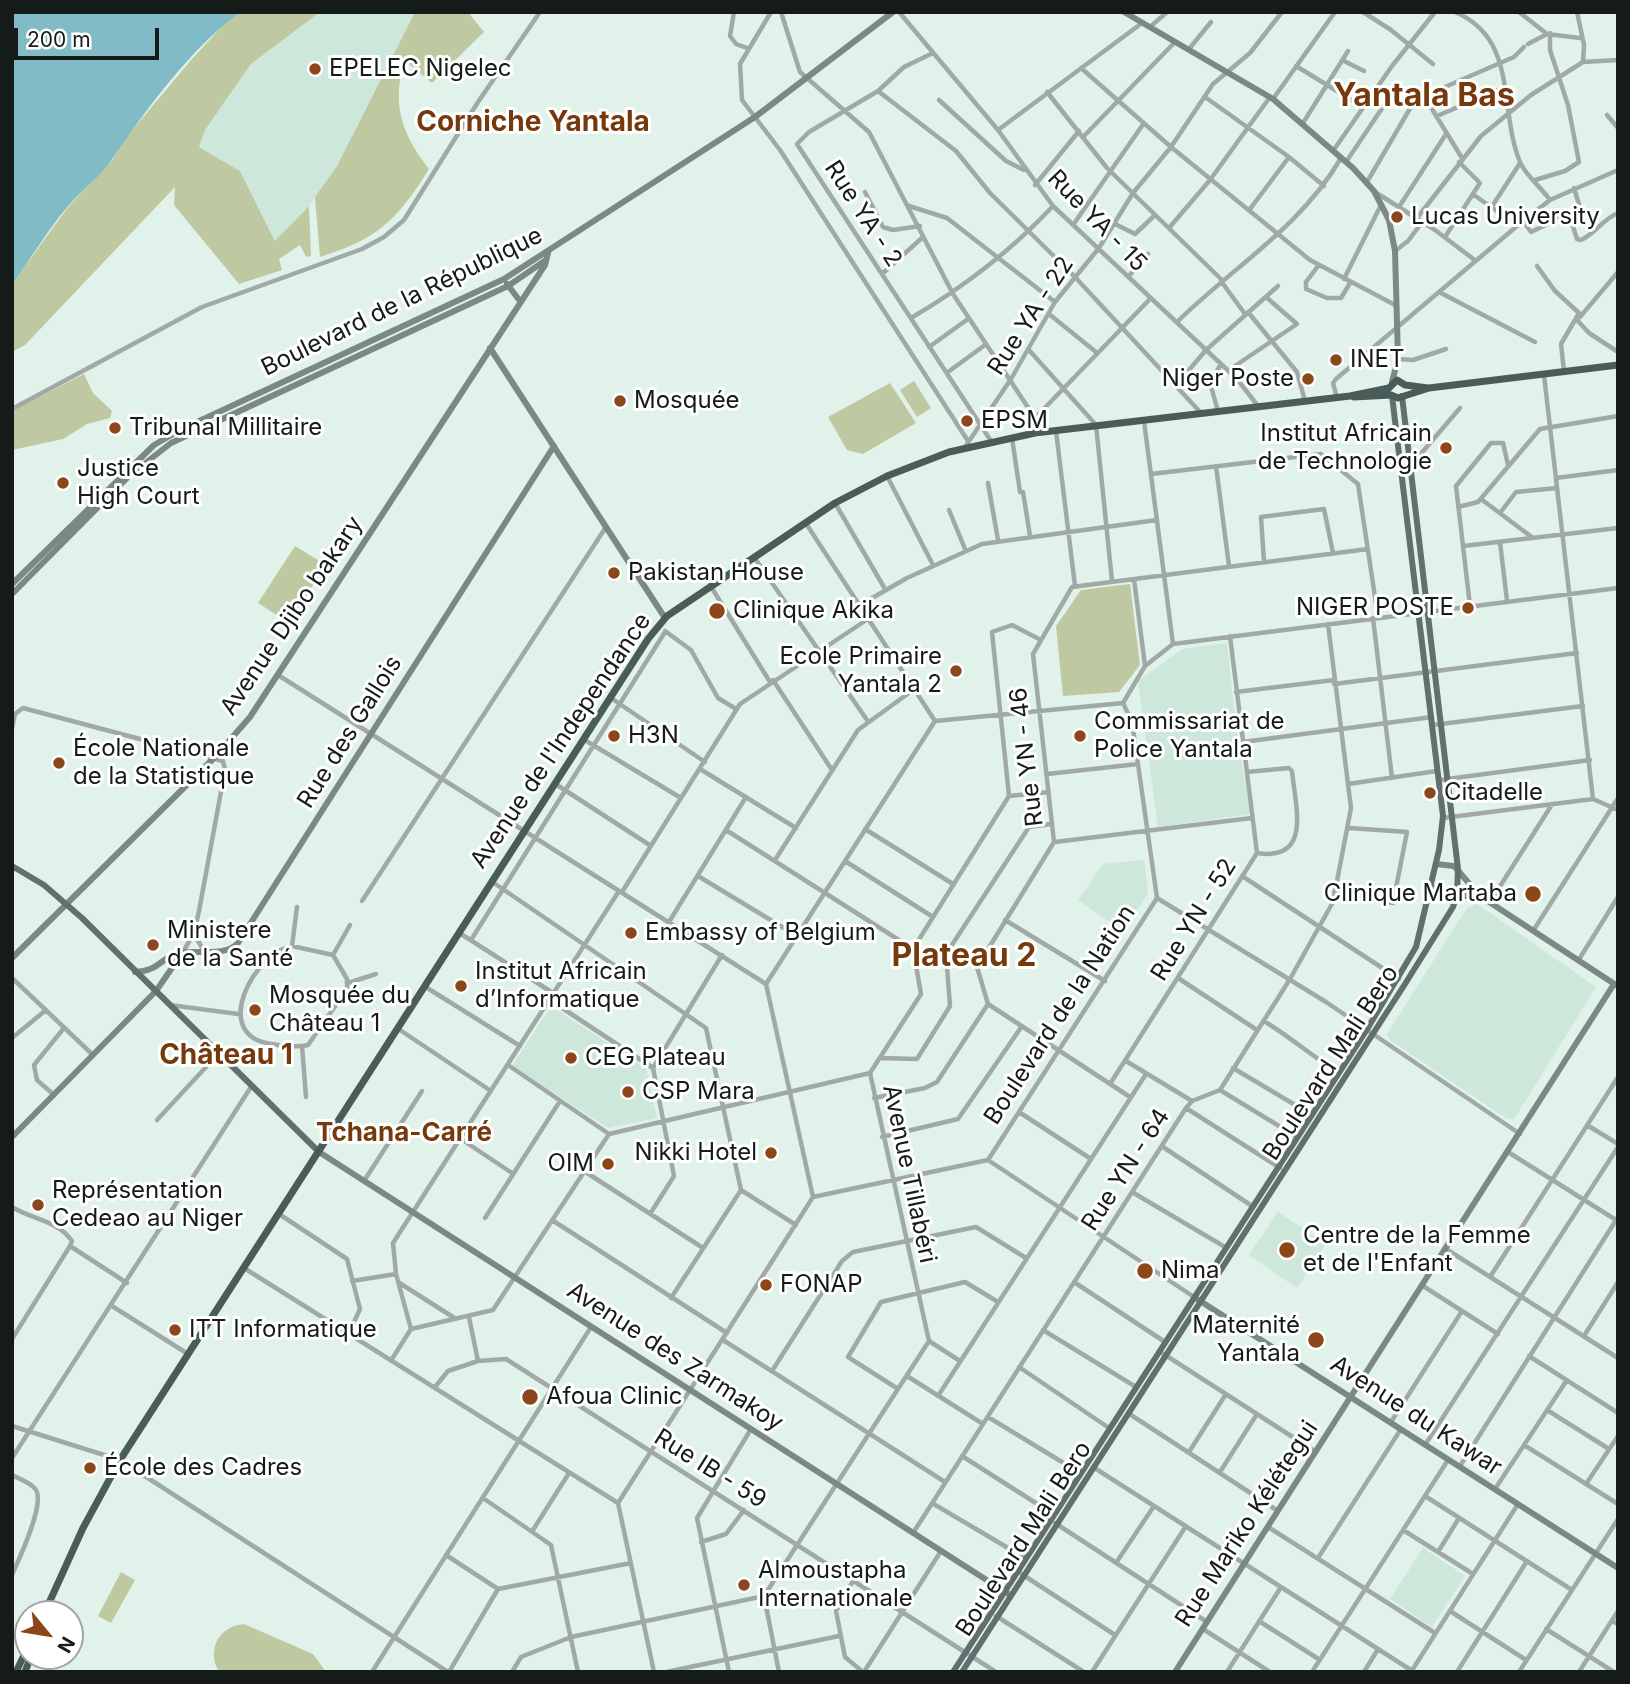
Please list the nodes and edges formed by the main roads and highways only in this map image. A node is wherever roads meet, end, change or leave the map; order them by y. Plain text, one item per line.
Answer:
1 (1618, 365) edge
2 (1404, 384) junction
3 (1429, 388) junction
4 (1391, 390) junction
5 (1404, 395) junction
6 (1405, 459) junction
7 (1431, 670) junction
8 (1436, 722) junction
9 (12, 866) edge
10 (1369, 1033) junction
11 (318, 1152) junction
12 (1281, 1168) junction
13 (1196, 1299) junction
14 (1162, 1353) junction
15 (1125, 1411) junction
16 (1090, 1465) junction
17 (1053, 1519) junction
18 (1020, 1573) junction
19 (51, 1600) edge
20 (968, 1654) junction
21 (953, 1672) edge
22 (962, 1672) edge

1 - 3 highway
2 - 3 highway
2 - 4 highway
2 - 5 highway
3 - 5 highway
4 - 5 highway
4 - 6 main road, Boulevard Mali Bero
4 - 11 highway, Avenue de l'Independance
5 - 6 main road, Boulevard Mali Bero
6 - 7 main road, Boulevard Mali Bero
7 - 8 main road, Boulevard Mali Bero
7 - 8 main road, Boulevard Mali Bero
8 - 10 main road, Boulevard Mali Bero
8 - 10 main road, Boulevard Mali Bero
9 - 11 main road
10 - 12 main road, Boulevard Mali Bero
10 - 12 main road, Boulevard Mali Bero
11 - 19 highway, Avenue de l'Independance
12 - 13 main road, Boulevard Mali Bero
12 - 13 main road, Boulevard Mali Bero
13 - 14 main road, Boulevard Mali Bero
13 - 14 main road, Boulevard Mali Bero
14 - 15 main road, Boulevard Mali Bero
14 - 15 main road, Boulevard Mali Bero
15 - 16 main road, Boulevard Mali Bero
15 - 16 main road, Boulevard Mali Bero
16 - 17 main road, Boulevard Mali Bero
16 - 17 main road, Boulevard Mali Bero
17 - 18 main road, Boulevard Mali Bero
17 - 18 main road, Boulevard Mali Bero
18 - 20 main road, Boulevard Mali Bero
20 - 21 main road, Boulevard Mali Bero
20 - 22 main road, Boulevard Mali Bero

